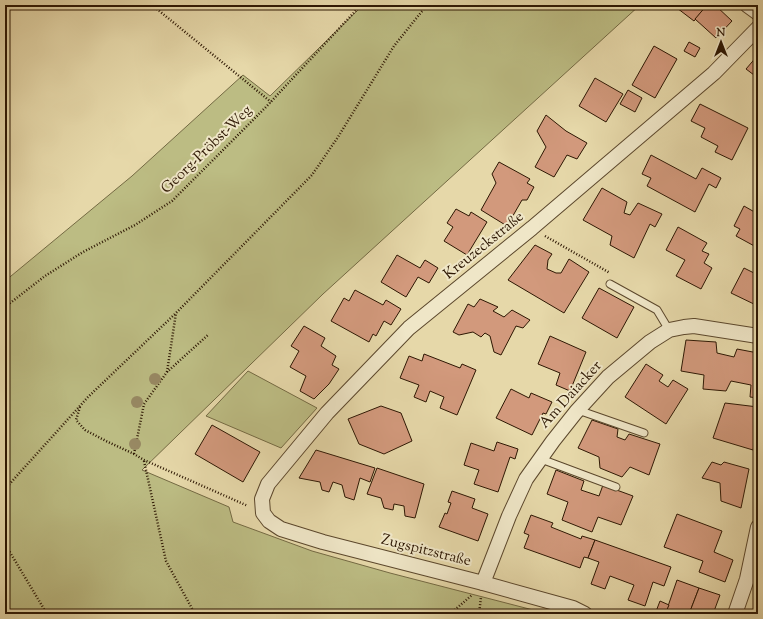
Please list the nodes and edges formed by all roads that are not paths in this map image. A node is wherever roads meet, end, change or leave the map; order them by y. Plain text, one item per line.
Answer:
1 (747, 5) edge
2 (758, 13) edge
3 (758, 28) edge
4 (610, 284) dead end
5 (669, 330) junction
6 (758, 336) edge
7 (578, 410) junction
8 (644, 433) dead end
9 (541, 459) junction
10 (616, 487) dead end
11 (263, 513) joint
12 (758, 527) edge
13 (483, 583) junction
14 (585, 614) edge
15 (736, 614) edge

1 - 2 street
3 - 11 street, Kreuzeckstraße
4 - 5 lane
5 - 6 street, Am Daiacker
5 - 7 street, Am Daiacker
7 - 8 lane
7 - 9 street, Am Daiacker
9 - 10 lane
9 - 13 street, Am Daiacker
11 - 13 street, Zugspitzstraße
12 - 15 street
13 - 14 street, Zugspitzstraße

